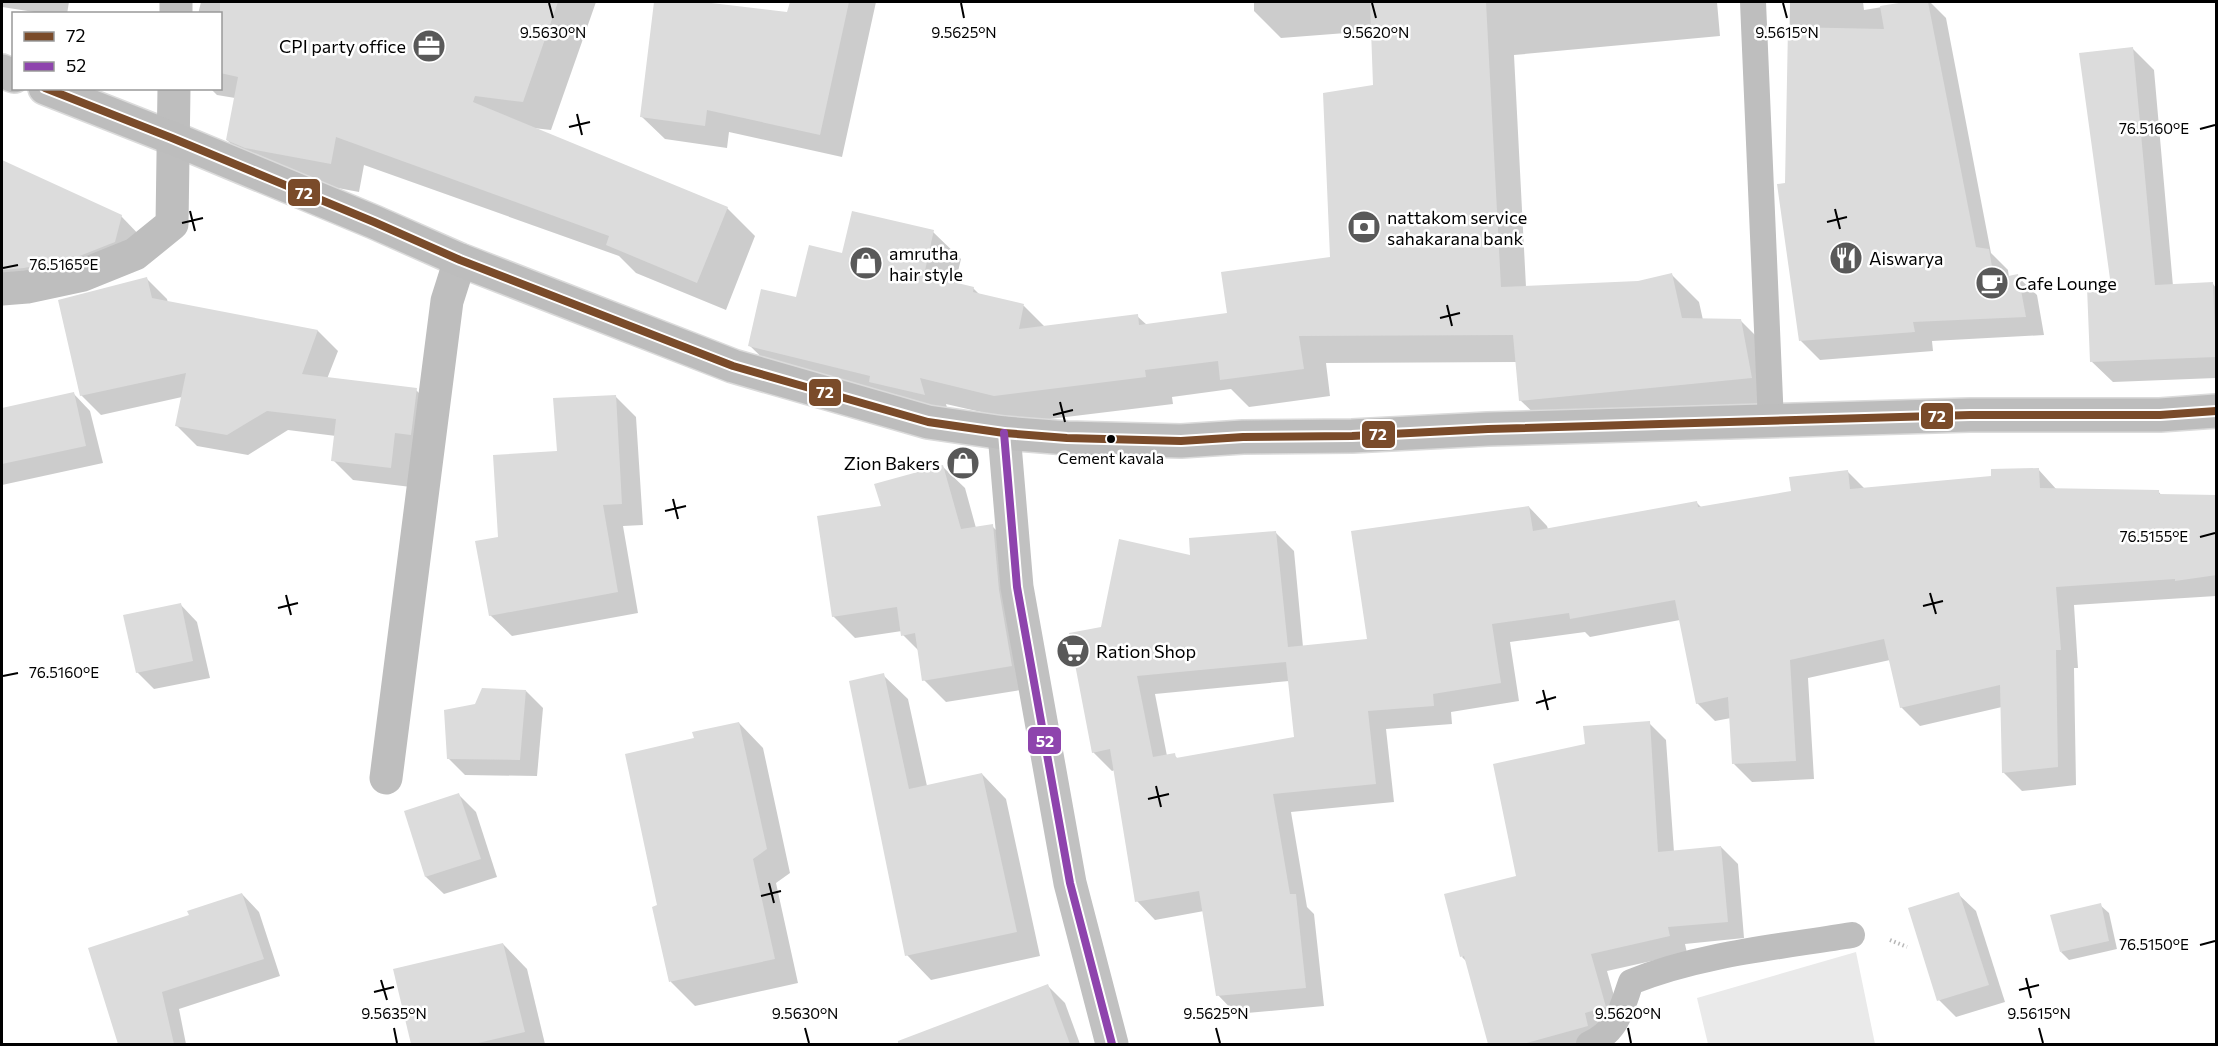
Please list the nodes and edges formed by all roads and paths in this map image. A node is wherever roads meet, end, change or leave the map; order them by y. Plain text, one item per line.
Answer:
1 (1753, 2) edge
2 (50, 90) edge
3 (174, 90) edge
4 (172, 138) junction
5 (460, 260) junction
6 (2, 289) edge
7 (2217, 411) edge
8 (1771, 423) junction
9 (1004, 434) junction
10 (386, 778) dead end
11 (1852, 935) dead end
12 (1112, 1044) edge
13 (1588, 1044) edge

1 - 8 lane
2 - 4 highway
3 - 4 street
4 - 5 highway
4 - 6 street
5 - 9 highway
5 - 10 street
7 - 8 highway
8 - 9 highway
9 - 12 main road
11 - 13 lane

